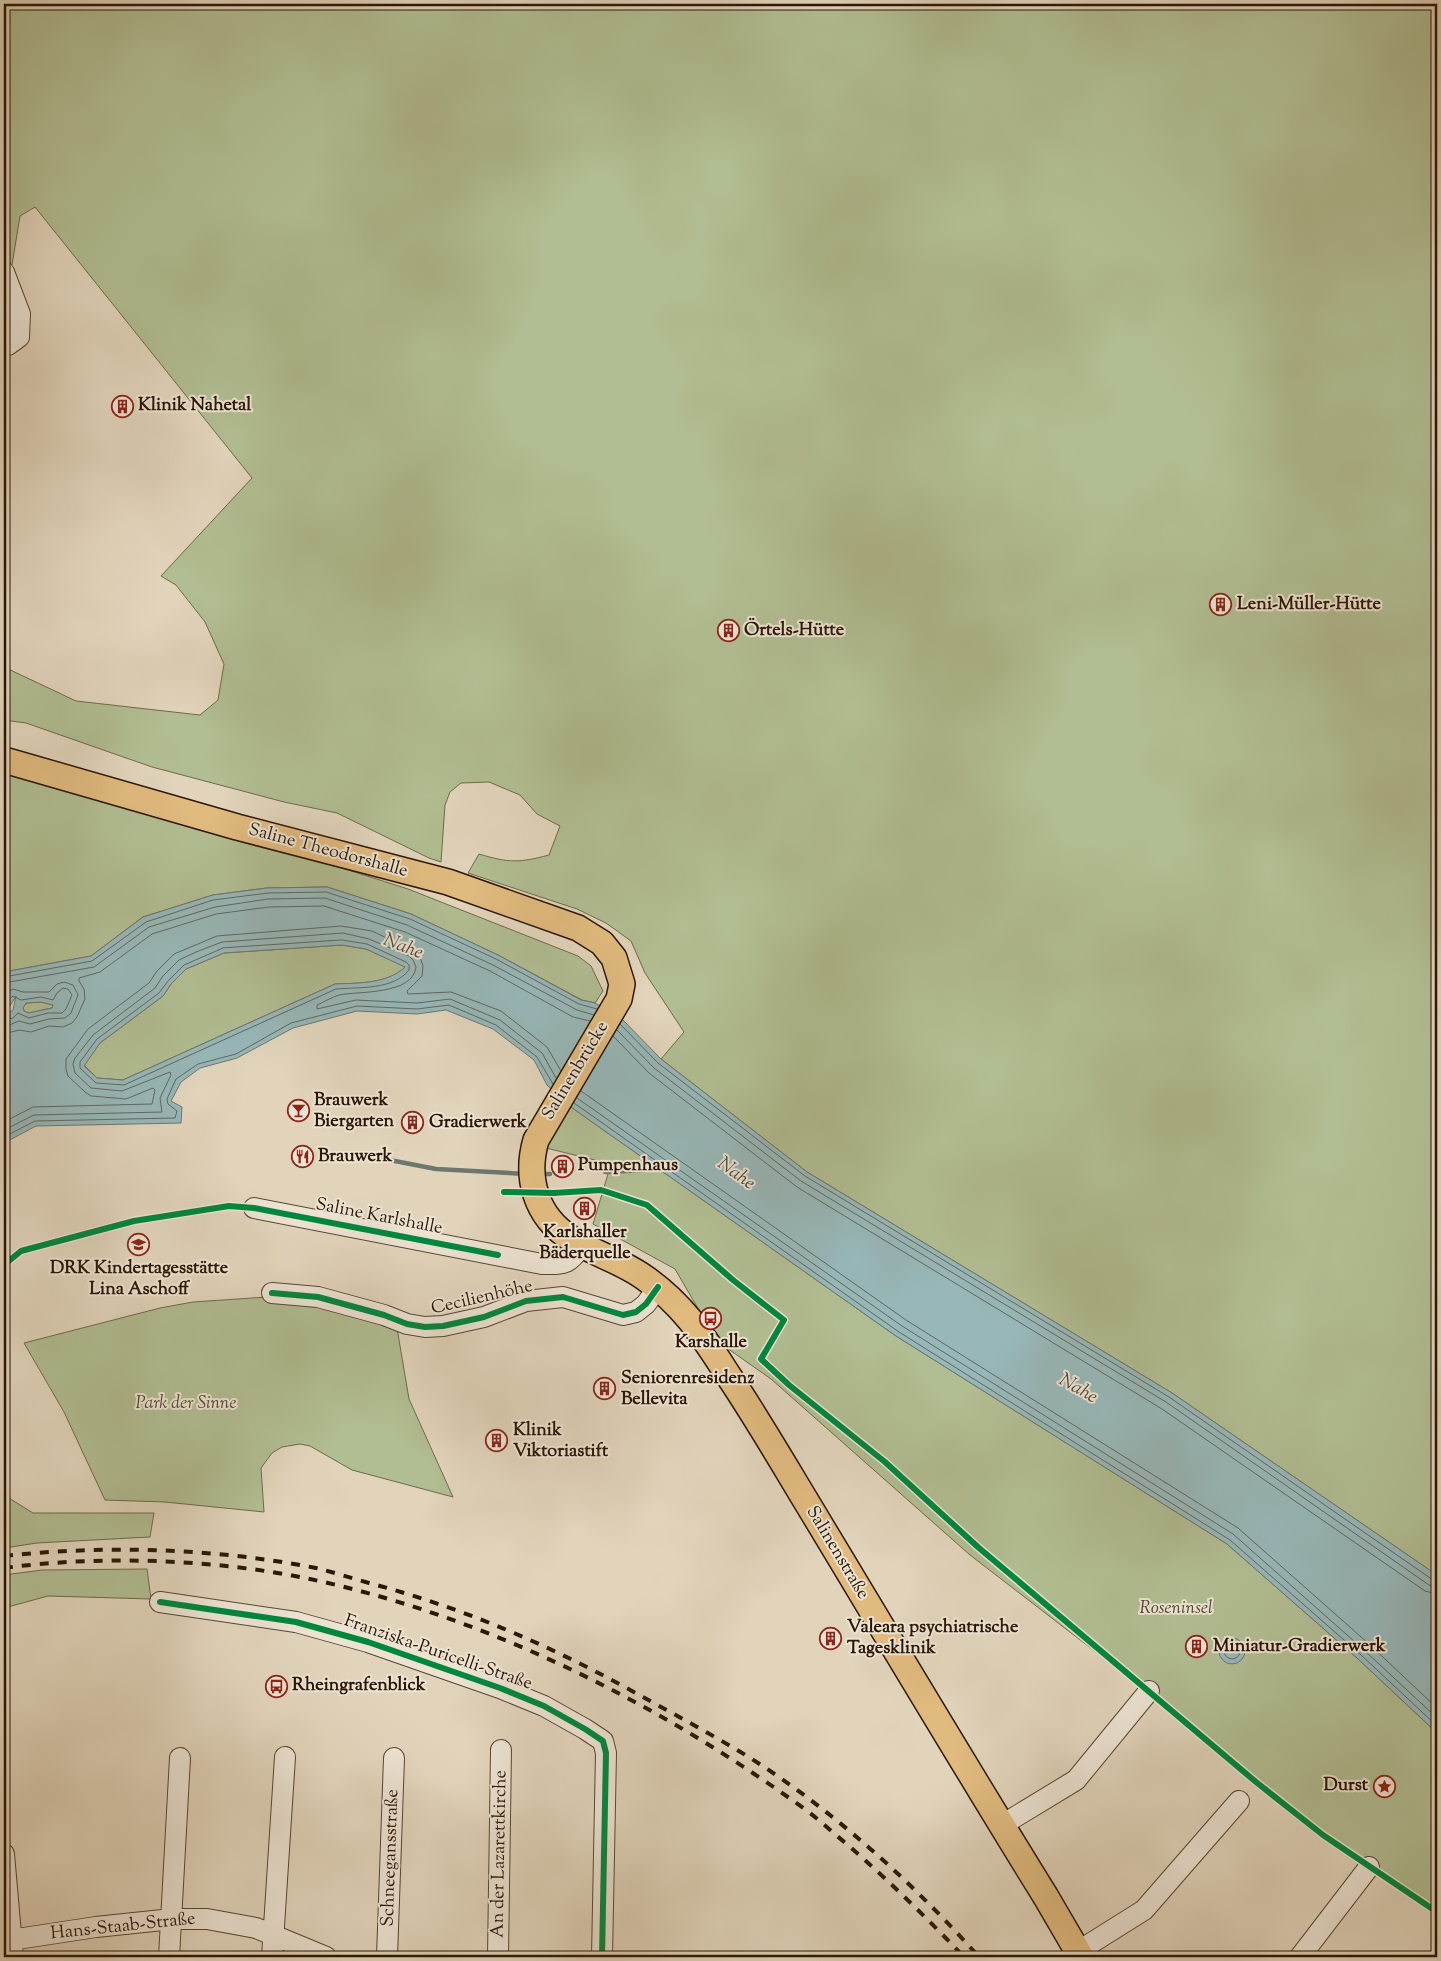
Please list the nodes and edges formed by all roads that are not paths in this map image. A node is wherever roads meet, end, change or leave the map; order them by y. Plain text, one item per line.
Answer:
1 (4, 272) edge
2 (4, 346) edge
3 (4, 760) edge
4 (621, 991) joint
5 (538, 1202) joint
6 (254, 1208) dead end
7 (582, 1244) junction
8 (658, 1287) junction
9 (272, 1293) dead end
10 (160, 1602) dead end
11 (1149, 1691) dead end
12 (501, 1750) dead end
13 (285, 1757) dead end
14 (180, 1758) dead end
15 (394, 1758) dead end
16 (1239, 1801) dead end
17 (1002, 1825) junction
18 (4, 1854) edge
19 (1369, 1867) dead end
20 (172, 1919) junction
21 (274, 1935) junction
22 (10, 1946) edge
23 (1079, 1954) edge
24 (169, 1957) edge
25 (272, 1957) edge
26 (326, 1957) edge
27 (387, 1957) edge
28 (498, 1957) edge
29 (602, 1957) edge
30 (1300, 1957) edge

1 - 2 street
3 - 4 main road, Saline Theodorshalle
4 - 5 main road, Salinenbrücke
5 - 7 main road, Salinenstraße
6 - 7 street, Saline Karlshalle
7 - 8 main road, Salinenstraße
8 - 9 street, Cecilienhöhe
8 - 17 main road, Salinenstraße
10 - 29 street, Franziska-Puricelli-Straße
11 - 17 street
12 - 28 street, An der Lazarettkirche
13 - 21 street
14 - 20 street
15 - 27 street, Schneegansstraße
16 - 23 street
17 - 23 main road, Salinenstraße
18 - 22 street
19 - 30 street
20 - 21 street, Hans-Staab-Straße
20 - 22 street, Hans-Staab-Straße
20 - 24 street
21 - 25 street
21 - 26 street, Hans-Staab-Straße

